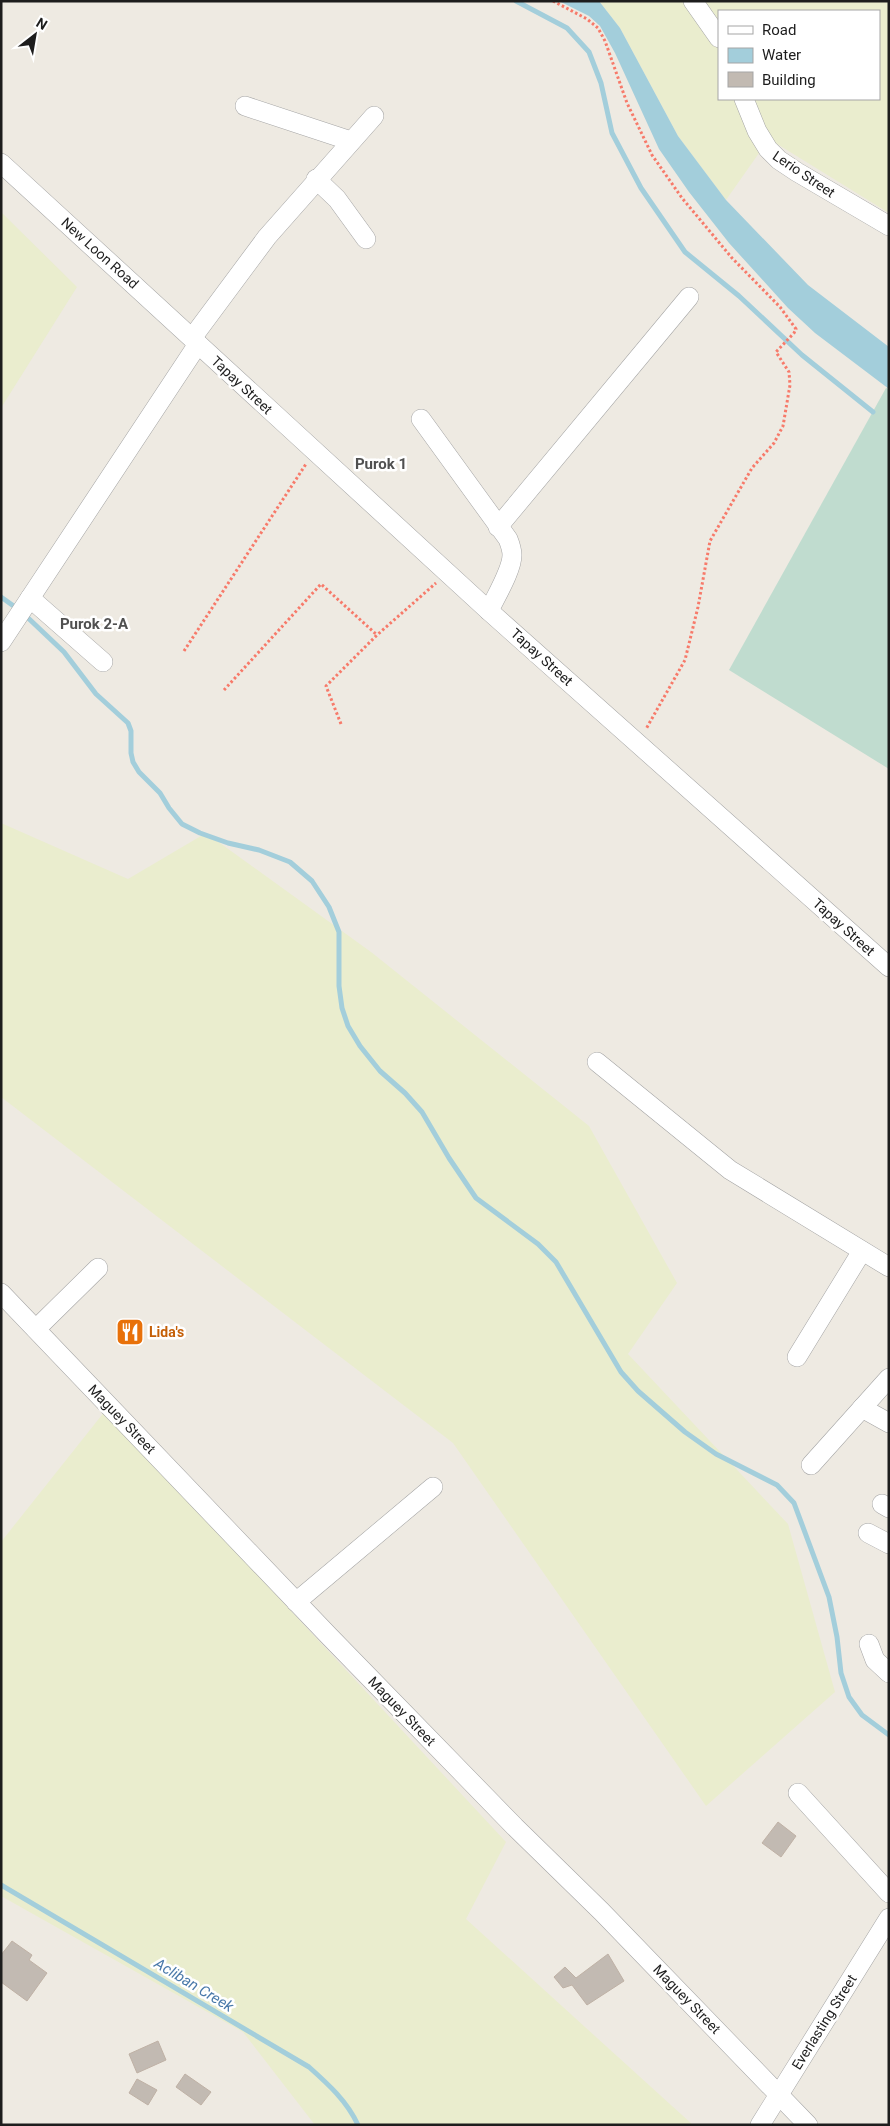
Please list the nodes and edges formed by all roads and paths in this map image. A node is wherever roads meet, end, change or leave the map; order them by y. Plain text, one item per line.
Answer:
1 (553, 1) edge
2 (693, 1) edge
3 (718, 37) edge
4 (744, 100) edge
5 (245, 106) dead end
6 (374, 116) dead end
7 (351, 141) junction
8 (1, 163) edge
9 (316, 179) junction
10 (889, 226) edge
11 (366, 239) dead end
12 (689, 297) dead end
13 (195, 341) junction
14 (421, 419) dead end
15 (314, 451) junction
16 (498, 526) junction
17 (448, 573) junction
18 (30, 598) junction
19 (490, 611) junction
20 (377, 635) junction
21 (1, 642) edge
22 (184, 651) dead end
23 (103, 662) dead end
24 (224, 690) dead end
25 (341, 724) dead end
26 (636, 742) junction
27 (889, 968) edge
28 (597, 1062) dead end
29 (862, 1251) junction
30 (889, 1267) edge
31 (98, 1268) dead end
32 (5, 1303) edge
33 (36, 1329) junction
34 (797, 1357) dead end
35 (889, 1378) edge
36 (862, 1408) junction
37 (889, 1423) edge
38 (811, 1466) dead end
39 (433, 1487) dead end
40 (868, 1533) dead end
41 (889, 1544) edge
42 (296, 1602) junction
43 (869, 1644) dead end
44 (889, 1673) edge
45 (798, 1793) dead end
46 (889, 1893) edge
47 (889, 1918) edge
48 (779, 2095) junction
49 (760, 2125) edge
50 (808, 2125) edge

1 - 26 path
2 - 3 street
4 - 10 street, Lerio Street
5 - 7 street
6 - 7 street
7 - 9 street
8 - 13 street, New Loon Road
9 - 11 street
9 - 13 street
12 - 16 street
13 - 15 street, Tapay Street
13 - 18 street
14 - 16 street
15 - 17 street, Tapay Street
15 - 22 path
16 - 19 street
17 - 19 street, Tapay Street
17 - 20 path
18 - 21 street
18 - 23 street
19 - 26 street, Tapay Street
20 - 24 path
20 - 25 path
26 - 27 street, Tapay Street
28 - 29 street
29 - 30 street
29 - 34 street
31 - 33 street
32 - 33 street, Maguey Street
33 - 42 street, Maguey Street
35 - 36 street
36 - 37 street
36 - 38 street
39 - 42 street
40 - 41 street
42 - 48 street, Maguey Street
43 - 44 street
45 - 46 street
47 - 48 street, Everlasting Street
48 - 49 street, Everlasting Street
48 - 50 street, Maguey Street

